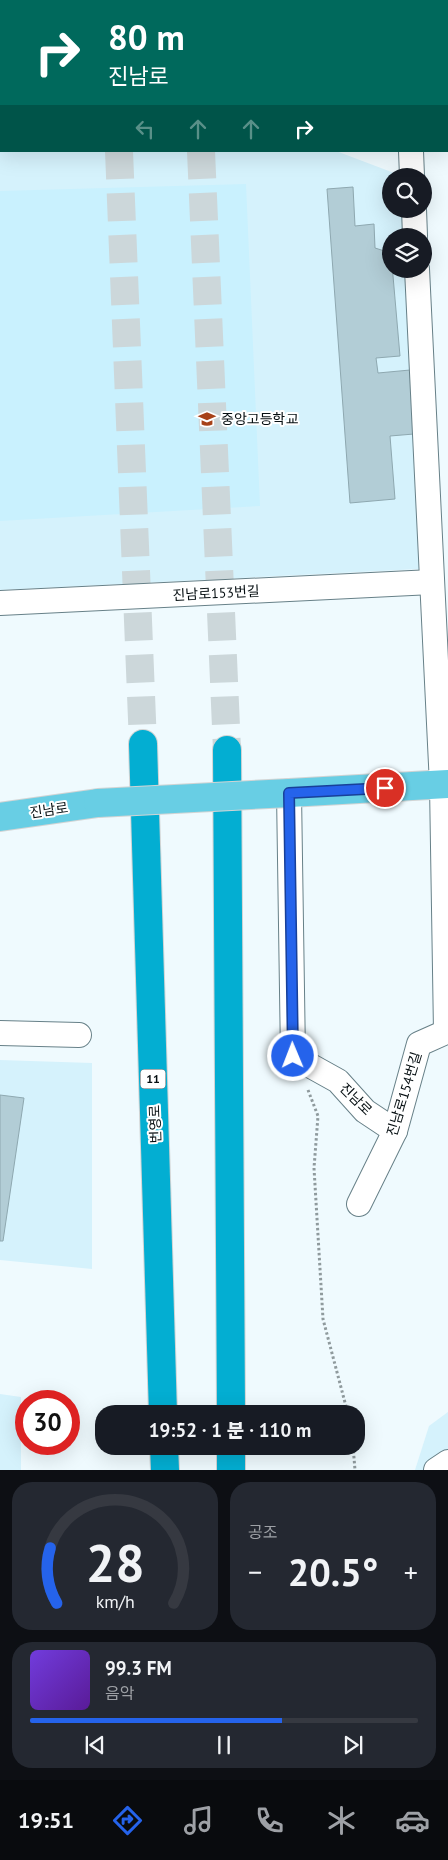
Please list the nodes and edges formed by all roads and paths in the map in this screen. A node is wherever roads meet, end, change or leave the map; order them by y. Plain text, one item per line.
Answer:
1 (411, 152) edge
2 (412, 168) edge
3 (417, 278) edge
4 (432, 582) junction
5 (0, 603) edge
6 (143, 744) tunnel mouth
7 (227, 750) tunnel mouth
8 (445, 784) edge
9 (289, 793) junction
10 (0, 817) edge
11 (447, 1032) edge
12 (0, 1033) edge
13 (80, 1035) dead end
14 (293, 1056) junction
15 (394, 1131) junction
16 (359, 1204) dead end
17 (163, 1405) edge
18 (231, 1405) edge
19 (346, 1405) edge
20 (164, 1455) edge
21 (231, 1455) edge
22 (353, 1455) edge
23 (448, 1462) edge
24 (165, 1470) edge
25 (231, 1470) edge
26 (354, 1470) edge
27 (436, 1470) edge

1 - 2 street
3 - 4 street
4 - 5 street, 진남로153번길
4 - 8 street
6 - 17 highway, 번영로 / 11
7 - 18 highway
8 - 9 main road
8 - 11 street, 진남로154번길
9 - 10 main road, 진남로, bridge
9 - 14 street
11 - 15 street, 진남로154번길
12 - 13 street
14 - 15 street, 진남로
14 - 19 path
15 - 16 street, 진남로154번길
20 - 24 highway
21 - 25 highway
22 - 26 path
23 - 27 street

